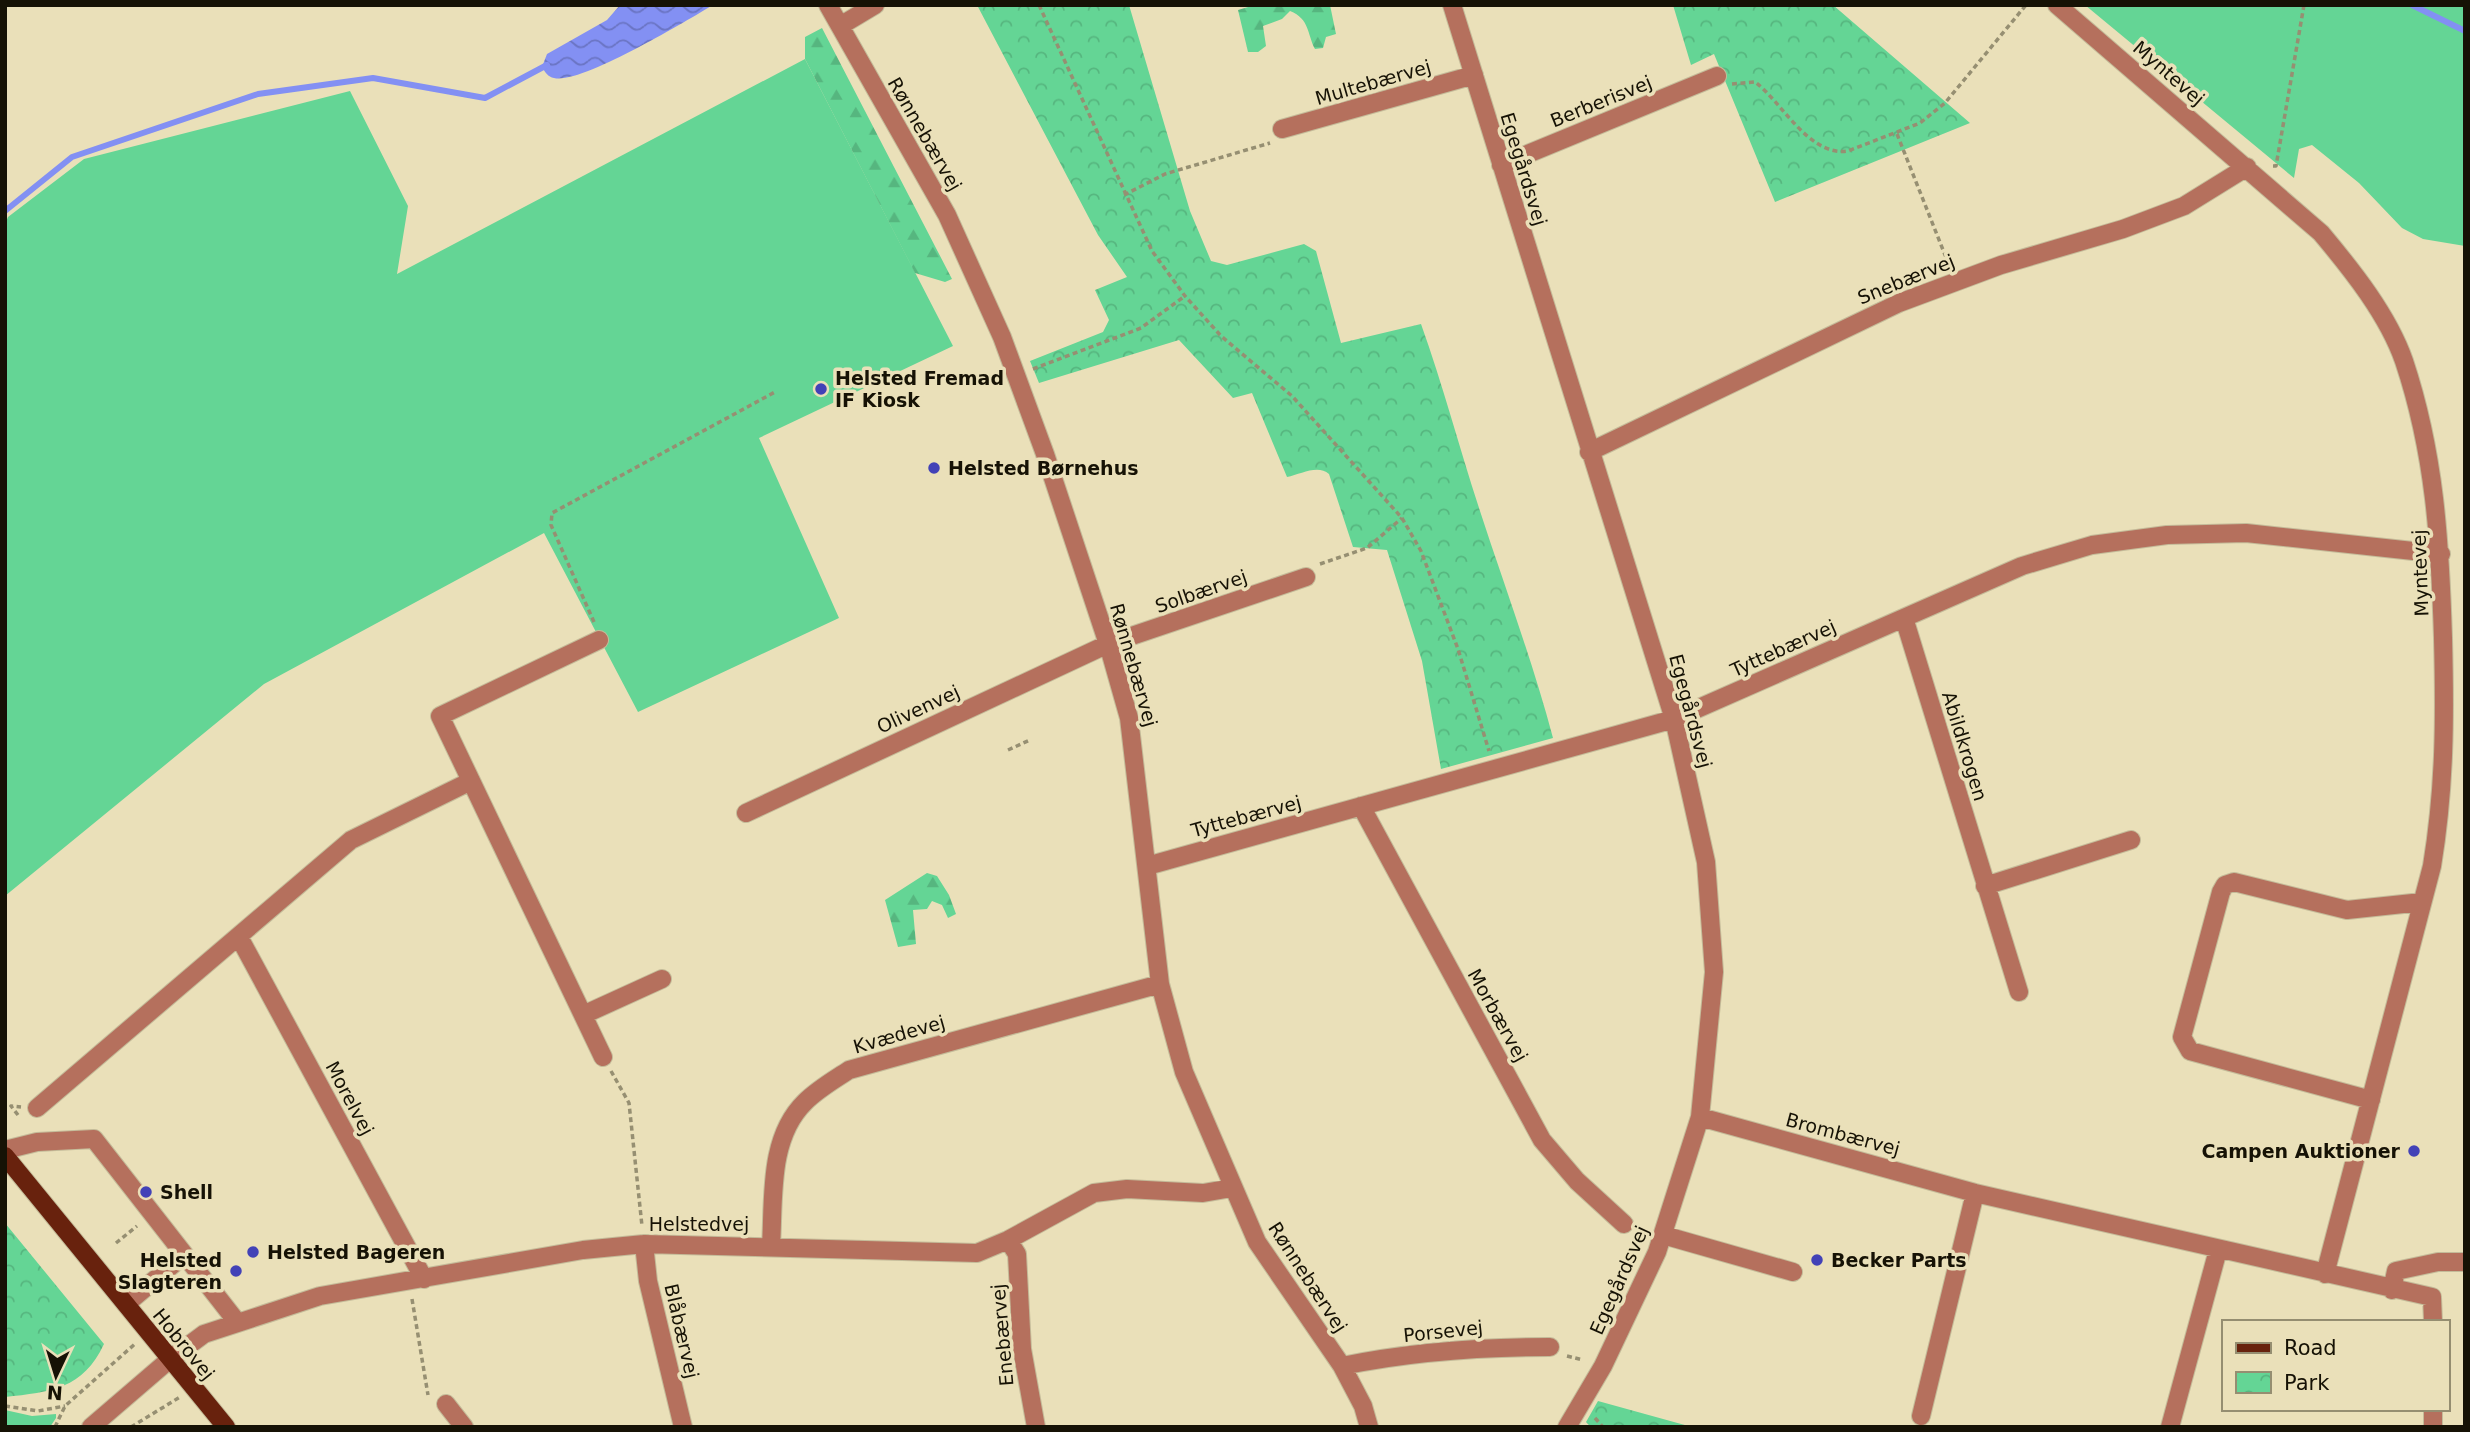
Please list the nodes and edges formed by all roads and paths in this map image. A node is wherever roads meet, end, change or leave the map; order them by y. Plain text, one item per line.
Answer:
1 (828, 5) edge
2 (875, 5) edge
3 (1038, 5) edge
4 (1452, 5) edge
5 (2026, 5) edge
6 (2057, 5) edge
7 (2304, 5) edge
8 (840, 26) junction
9 (1474, 75) junction
10 (1717, 76) joint
11 (1282, 129) joint
12 (1898, 134) junction
13 (1501, 165) junction
14 (2247, 167) junction
15 (1124, 195) junction
16 (1955, 281) junction
17 (1185, 296) junction
18 (1017, 374) junction
19 (775, 392) dead end
20 (1589, 452) junction
21 (1402, 518) junction
22 (2441, 554) junction
23 (1306, 578) joint
24 (1904, 618) junction
25 (599, 640) joint
26 (1108, 644) junction
27 (1674, 719) junction
28 (1030, 740) dead end
29 (1008, 750) dead end
30 (1494, 770) junction
31 (471, 781) junction
32 (1361, 806) junction
33 (746, 813) dead end
34 (2131, 840) dead end
35 (1147, 866) junction
36 (1985, 886) junction
37 (2422, 902) junction
38 (239, 937) junction
39 (662, 979) dead end
40 (1160, 984) junction
41 (2019, 992) dead end
42 (583, 1015) junction
43 (603, 1058) joint
44 (2371, 1100) junction
45 (37, 1108) dead end
46 (1700, 1117) junction
47 (5, 1150) edge
48 (5, 1156) edge
49 (1232, 1188) junction
50 (1975, 1193) junction
51 (152, 1213) junction
52 (1624, 1224) dead end
53 (1662, 1235) junction
54 (1008, 1240) junction
55 (116, 1243) dead end
56 (644, 1244) junction
57 (771, 1246) junction
58 (2218, 1251) junction
59 (184, 1255) junction
60 (2465, 1262) edge
61 (1793, 1272) dead end
62 (2325, 1274) junction
63 (416, 1280) junction
64 (2392, 1290) junction
65 (126, 1304) junction
66 (2432, 1320) edge
67 (237, 1322) junction
68 (148, 1334) junction
69 (1550, 1347) joint
70 (169, 1360) junction
71 (1342, 1366) junction
72 (1603, 1366) junction
73 (193, 1388) junction
74 (446, 1404) joint
75 (5, 1406) edge
76 (65, 1406) junction
77 (1921, 1416) dead end
78 (55, 1427) edge
79 (91, 1427) edge
80 (131, 1427) edge
81 (226, 1427) edge
82 (464, 1427) edge
83 (683, 1427) edge
84 (1036, 1427) edge
85 (1369, 1427) edge
86 (1567, 1427) edge
87 (2171, 1427) edge

1 - 8 street, Rønnebærvej
2 - 8 street
3 - 15 path
4 - 9 street, Egegårdsvej
5 - 12 path
6 - 14 street, Myntevej
7 - 14 path
8 - 18 street, Rønnebærvej
9 - 11 street, Multebærvej
9 - 13 street, Egegårdsvej
10 - 12 path
10 - 13 street, Berberisvej
11 - 15 path
12 - 16 path
13 - 20 street, Egegårdsvej
14 - 16 street, Snebærvej
14 - 22 street, Myntevej
15 - 17 path
16 - 20 street, Snebærvej
17 - 18 path
17 - 21 path
18 - 26 street, Rønnebærvej
19 - 25 path
20 - 27 street, Egegårdsvej
21 - 23 path
21 - 30 path
22 - 24 street, Tyttebærvej
22 - 37 street, Myntevej
23 - 26 street, Solbærvej
24 - 27 street, Tyttebærvej
24 - 36 street, Abildkrogen
25 - 31 street
26 - 33 street, Olivenvej
26 - 35 street, Rønnebærvej
27 - 30 street, Tyttebærvej
27 - 46 street, Egegårdsvej
28 - 29 path
30 - 32 street, Tyttebærvej
31 - 38 street
31 - 42 street
32 - 35 street, Tyttebærvej
32 - 52 street, Morbærvej
34 - 36 street
35 - 40 street, Rønnebærvej
36 - 41 street, Abildkrogen
37 - 44 street, Myntevej
37 - 44 street
38 - 45 street
38 - 63 street, Morelvej
39 - 42 street
40 - 49 street, Rønnebærvej
40 - 57 street, Kvædevej
42 - 43 street
43 - 56 path
44 - 62 street, Myntevej
46 - 50 street, Brombærvej
46 - 53 street, Egegårdsvej
47 - 51 street
48 - 65 main road, Hobrovej
49 - 54 street, Helstedvej
49 - 71 street, Rønnebærvej
50 - 58 street, Brombærvej
50 - 77 street
51 - 55 path
51 - 59 street
53 - 61 street
53 - 72 street, Egegårdsvej
54 - 57 street, Helstedvej
54 - 84 street, Enebærvej
56 - 57 street, Helstedvej
56 - 63 street, Helstedvej
56 - 83 street, Blåbærvej
58 - 62 street, Brombærvej
58 - 87 street
59 - 65 street
59 - 67 street
60 - 64 street
62 - 64 street, Brombærvej
63 - 67 street, Helstedvej
63 - 74 path
64 - 66 street, Brombærvej
65 - 68 main road, Hobrovej
67 - 70 street, Helstedvej
68 - 70 main road, Hobrovej
68 - 76 path
69 - 71 street, Porsevej
69 - 72 path
70 - 73 main road, Hobrovej
70 - 79 street, Helstedvej
71 - 85 street, Rønnebærvej
72 - 86 street, Egegårdsvej
73 - 80 path
73 - 81 main road, Hobrovej
74 - 82 street
75 - 76 path
76 - 78 path

